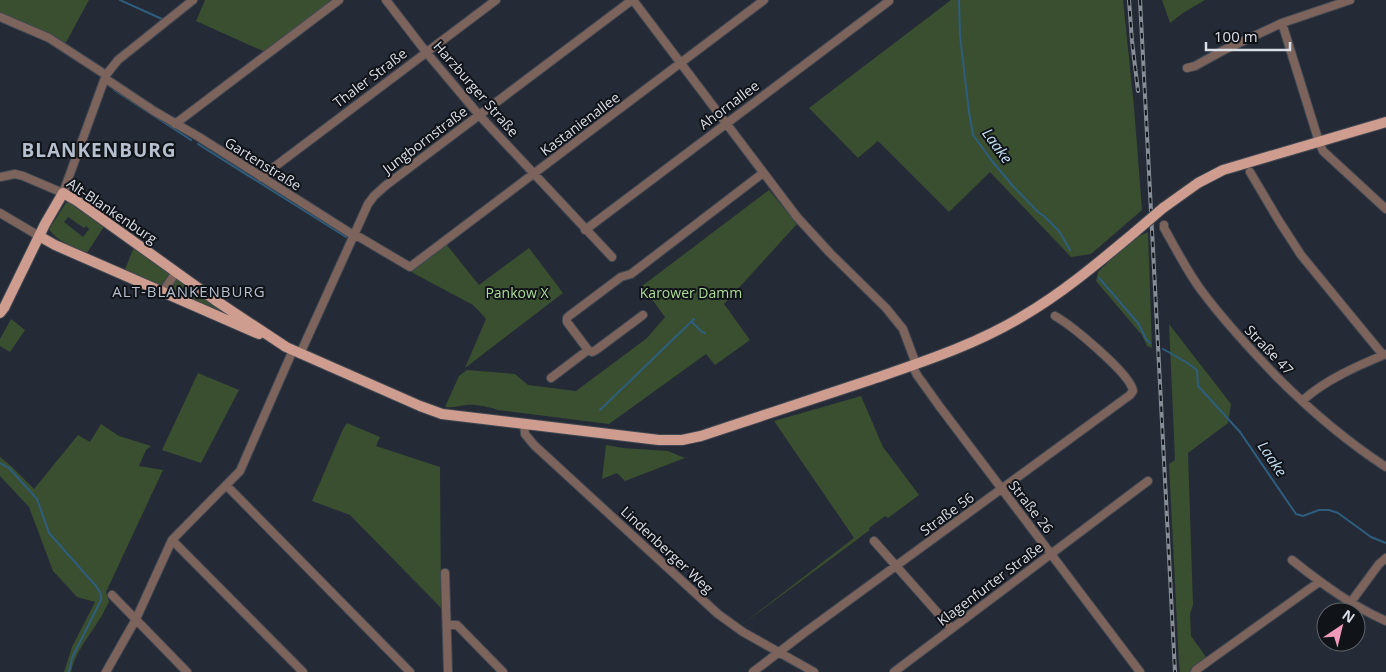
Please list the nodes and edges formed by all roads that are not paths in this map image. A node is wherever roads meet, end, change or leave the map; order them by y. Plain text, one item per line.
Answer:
1 (193, 0) edge
2 (339, 0) edge
3 (386, 0) edge
4 (496, 0) edge
5 (632, 0) edge
6 (764, 0) edge
7 (1350, 0) edge
8 (888, 1) edge
9 (1334, 2) edge
10 (0, 17) edge
11 (1282, 23) junction
12 (426, 52) junction
13 (681, 63) junction
14 (1187, 68) dead end
15 (106, 77) junction
16 (479, 116) junction
17 (1386, 122) edge
18 (175, 124) junction
19 (726, 124) junction
20 (1319, 142) junction
21 (1250, 172) dead end
22 (764, 173) junction
23 (534, 174) junction
24 (0, 177) edge
25 (260, 177) junction
26 (63, 192) junction
27 (1386, 209) edge
28 (0, 213) edge
29 (1164, 225) dead end
30 (585, 230) junction
31 (354, 235) junction
32 (39, 236) junction
33 (612, 257) dead end
34 (410, 267) joint
35 (176, 272) junction
36 (163, 292) junction
37 (0, 313) edge
38 (643, 314) dead end
39 (1055, 316) dead end
40 (277, 341) junction
41 (588, 350) junction
42 (297, 352) junction
43 (1384, 355) edge
44 (914, 365) junction
45 (551, 378) dead end
46 (1302, 401) junction
47 (524, 423) junction
48 (1386, 466) edge
49 (1148, 481) dead end
50 (227, 486) junction
51 (1002, 490) junction
52 (172, 540) junction
53 (874, 541) dead end
54 (1051, 554) junction
55 (1386, 558) edge
56 (1292, 560) dead end
57 (896, 566) junction
58 (445, 573) dead end
59 (1319, 582) junction
60 (112, 595) dead end
61 (1351, 602) joint
62 (1366, 611) edge
63 (136, 619) junction
64 (1386, 621) edge
65 (447, 625) junction
66 (951, 628) junction
67 (779, 652) junction
68 (106, 672) edge
69 (187, 672) edge
70 (302, 672) edge
71 (410, 672) edge
72 (448, 672) edge
73 (503, 672) edge
74 (753, 672) edge
75 (814, 672) edge
76 (894, 672) edge
77 (1140, 672) edge
78 (1195, 672) edge

1 - 15 street
2 - 18 street
3 - 12 street, Harzburger Straße
4 - 12 street, Thaler Straße
5 - 13 street, Straße 26
5 - 16 street, Jungbornstraße
6 - 13 street, Kastanienallee
7 - 9 street
8 - 19 street, Ahornallee
9 - 11 street
10 - 15 street, Gartenstraße
11 - 14 street
11 - 20 street
12 - 16 street, Harzburger Straße
12 - 25 street, Thaler Straße
13 - 19 street, Straße 26
13 - 23 street, Kastanienallee
15 - 18 street, Gartenstraße
15 - 26 street
16 - 23 street, Harzburger Straße
16 - 31 street, Jungbornstraße
17 - 20 main road
18 - 25 street, Gartenstraße
19 - 22 street, Straße 26
19 - 30 street, Ahornallee
20 - 27 street
20 - 44 main road, bridge
21 - 43 street
22 - 41 street
22 - 44 street, Straße 26
23 - 30 street, Harzburger Straße
23 - 34 street, Kastanienallee
24 - 26 street, Alt-Blankenburg
25 - 31 street, Gartenstraße
26 - 32 main road
26 - 35 main road, Alt-Blankenburg
28 - 32 street, Alt-Blankenburg
29 - 46 street, Straße 47
30 - 33 street, Harzburger Straße
31 - 34 street, Gartenstraße
31 - 42 street, Jungbornstraße
32 - 36 main road, Alt-Blankenburg
32 - 37 main road
35 - 36 street
35 - 40 main road, Alt-Blankenburg
36 - 40 main road, Alt-Blankenburg
38 - 41 street
39 - 51 street, Straße 56
40 - 42 main road, Alt-Blankenburg
41 - 45 street
42 - 47 main road, Alt-Blankenburg
42 - 50 street, Jungbornstraße
43 - 46 street
44 - 47 main road
44 - 51 street, Straße 26
46 - 48 street, Straße 47
47 - 67 street, Lindenberger Weg
49 - 54 street, Klagenfurter Straße
50 - 52 street, Jungbornstraße
50 - 71 street
51 - 54 street, Straße 26
51 - 57 street, Straße 56
52 - 63 street
52 - 70 street
53 - 57 street
54 - 66 street, Klagenfurter Straße
54 - 77 street, Straße 26
55 - 61 street
56 - 59 street
57 - 66 street
57 - 67 street, Straße 56
58 - 65 street
59 - 61 street
59 - 78 street
60 - 63 street
62 - 64 street
63 - 68 street
63 - 69 street
65 - 72 street
65 - 73 street
66 - 76 street, Klagenfurter Straße
67 - 74 street, Straße 56
67 - 75 street, Lindenberger Weg

